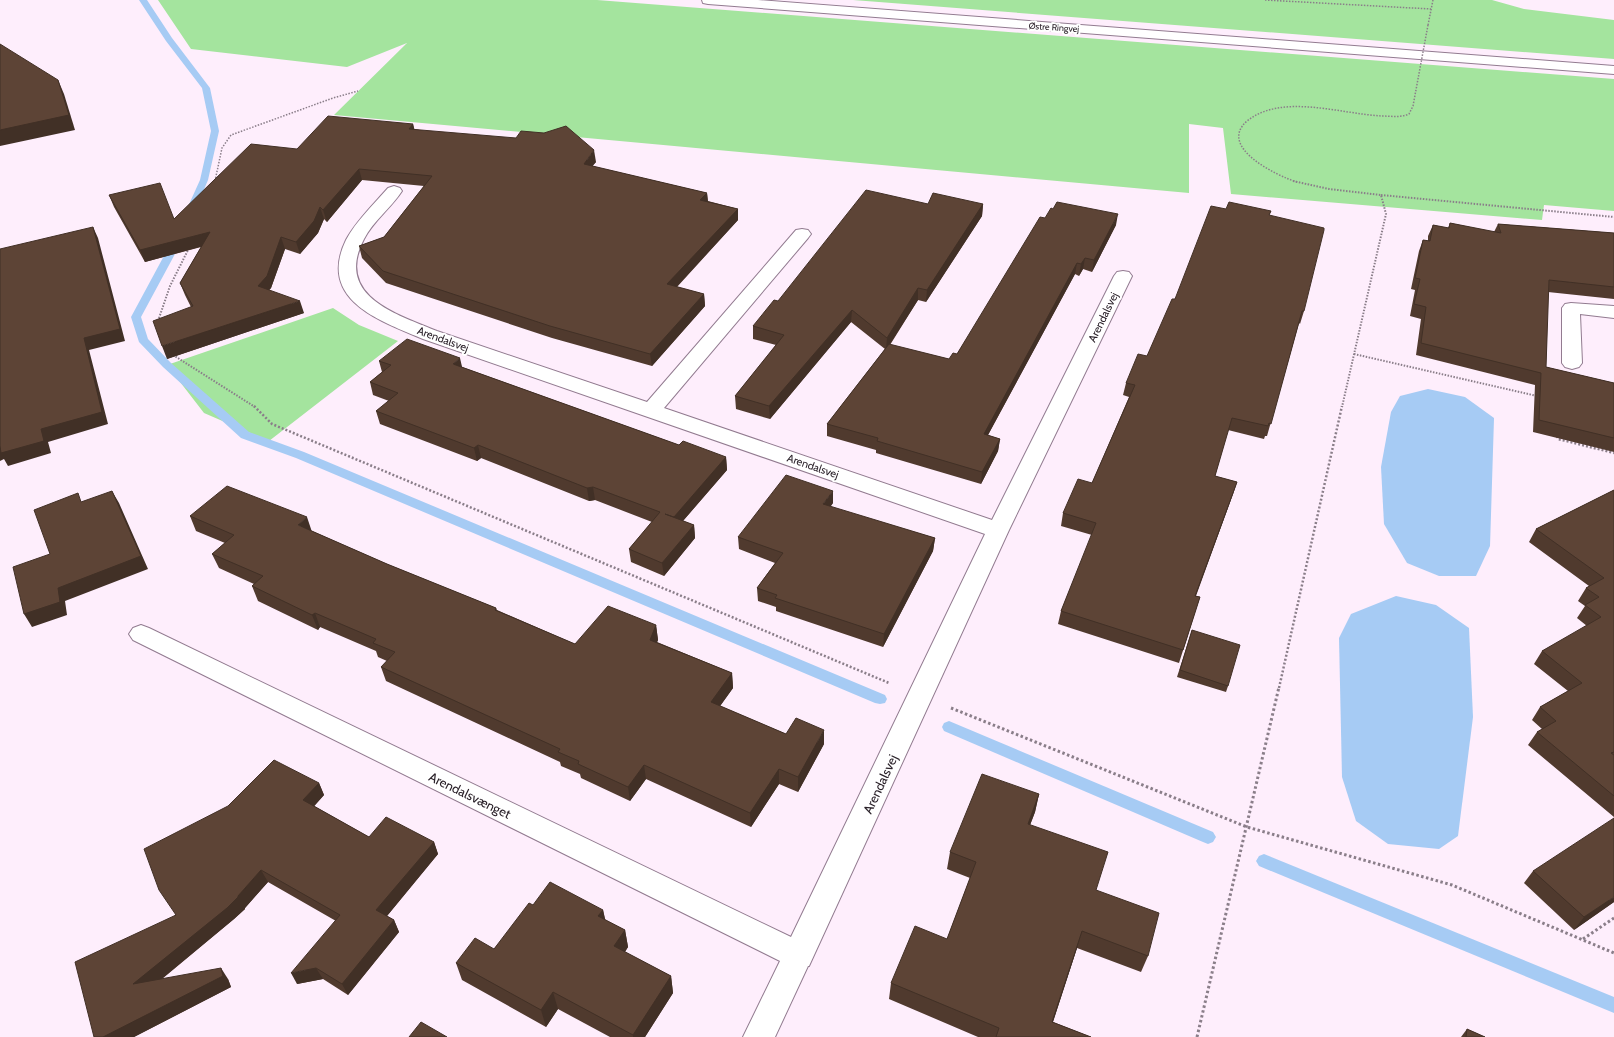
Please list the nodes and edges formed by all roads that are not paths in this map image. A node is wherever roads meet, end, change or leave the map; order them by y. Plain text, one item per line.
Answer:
1 (708, 0) edge
2 (1614, 70) edge
3 (394, 192) dead end
4 (802, 234) dead end
5 (1123, 276) dead end
6 (1614, 312) edge
7 (1572, 363) dead end
8 (651, 410) junction
9 (998, 530) junction
10 (141, 634) dead end
11 (799, 956) junction
12 (759, 1037) edge

1 - 2 street, Østre Ringvej
3 - 8 street, Arendalsvej
4 - 8 street
5 - 9 street, Arendalsvej
6 - 7 street
8 - 9 street, Arendalsvej
9 - 11 street, Arendalsvej
10 - 11 street, Arendalsvænget
11 - 12 street, Arendalsvej

